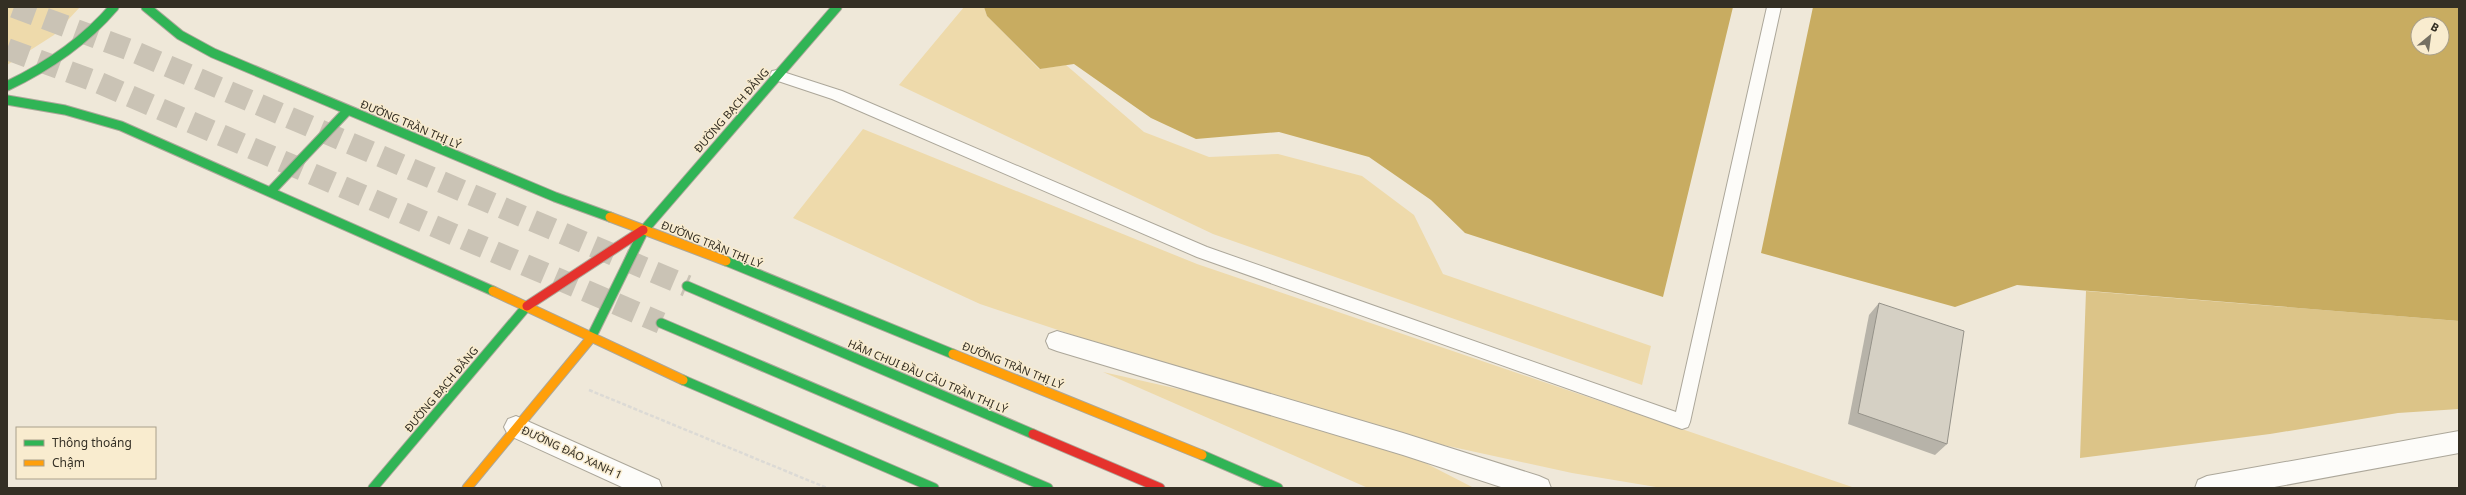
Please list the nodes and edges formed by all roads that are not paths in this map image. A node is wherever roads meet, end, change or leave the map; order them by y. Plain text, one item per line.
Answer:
1 (114, 7) edge
2 (146, 7) edge
3 (837, 7) edge
4 (1774, 7) edge
5 (777, 75) junction
6 (7, 86) edge
7 (7, 100) edge
8 (348, 110) junction
9 (271, 191) junction
10 (644, 230) junction
11 (686, 286) tunnel mouth
12 (527, 306) junction
13 (661, 323) tunnel mouth
14 (591, 338) junction
15 (1058, 341) dead end
16 (516, 427) junction
17 (2459, 442) edge
18 (373, 488) edge
19 (467, 488) edge
20 (650, 488) edge
21 (934, 488) edge
22 (1048, 488) edge
23 (1160, 488) edge
24 (1278, 488) edge
25 (1539, 488) edge
26 (2207, 488) edge

1 - 6 main road
2 - 8 main road, ĐƯỜNG TRẦN THỊ LÝ
3 - 5 main road, ĐƯỜNG BẠCH ĐẰNG
4 - 5 lane
5 - 10 main road, ĐƯỜNG BẠCH ĐẰNG
7 - 9 main road
8 - 9 main road
8 - 10 main road, ĐƯỜNG TRẦN THỊ LÝ
9 - 12 main road
10 - 12 main road, ĐƯỜNG BẠCH ĐẰNG
10 - 14 main road
10 - 24 main road, ĐƯỜNG TRẦN THỊ LÝ
11 - 23 main road, HẦM CHUI ĐẦU CẦU TRẦN THỊ LÝ
12 - 14 main road
12 - 18 main road, ĐƯỜNG BẠCH ĐẰNG
13 - 22 main road
14 - 16 main road
14 - 21 main road
15 - 25 street
16 - 19 main road
16 - 20 street, ĐƯỜNG ĐẢO XANH 1
17 - 26 street

